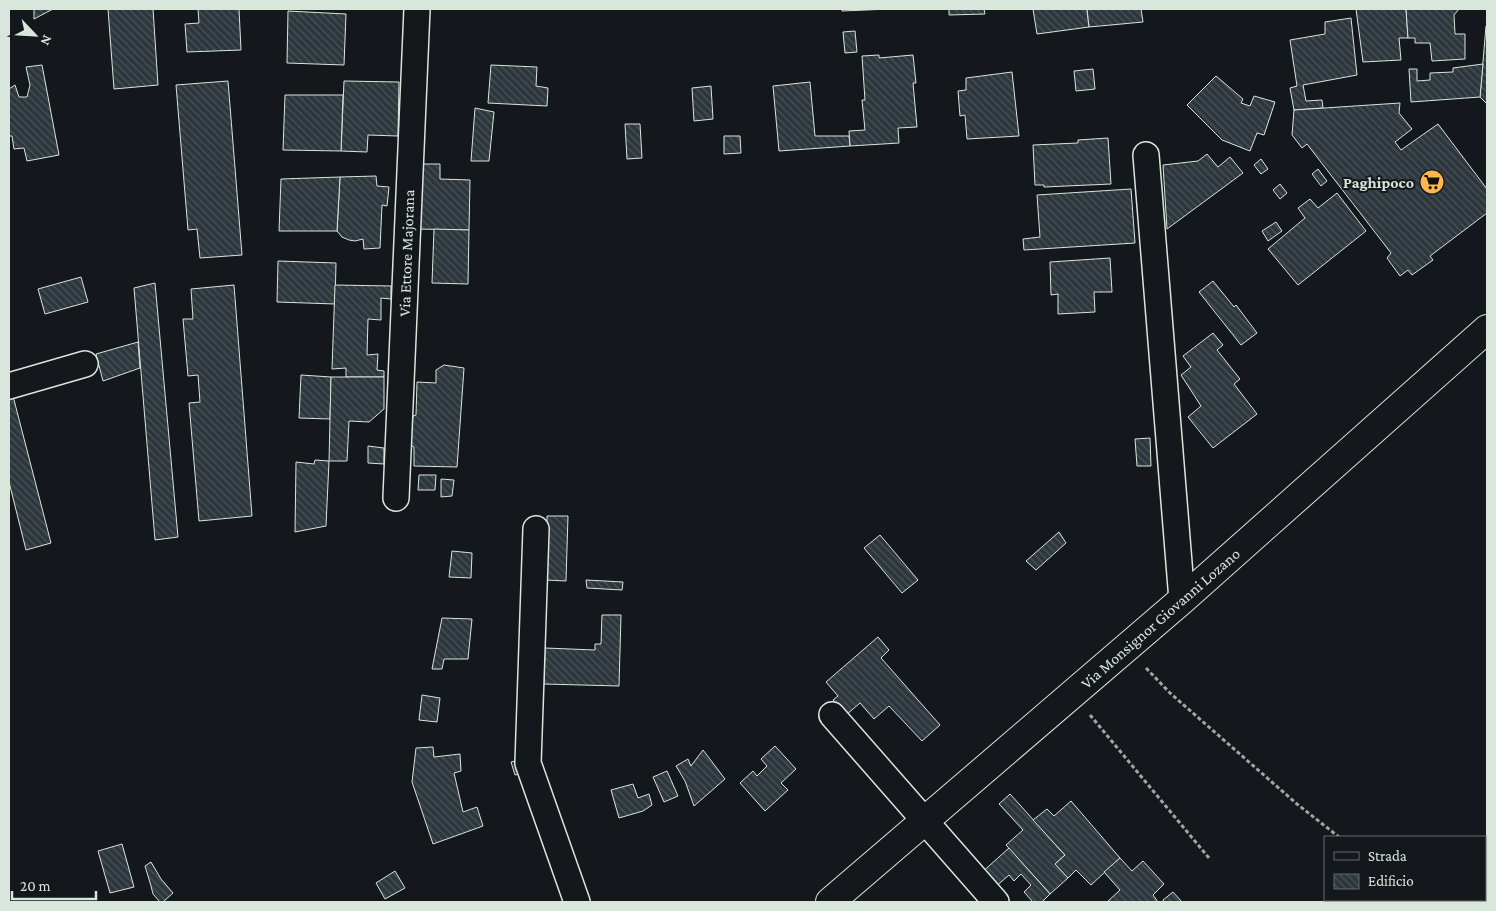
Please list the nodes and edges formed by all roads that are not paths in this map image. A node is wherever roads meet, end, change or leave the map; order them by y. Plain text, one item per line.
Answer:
1 (417, 9) edge
2 (1146, 156) dead end
3 (1487, 329) edge
4 (85, 364) dead end
5 (9, 386) edge
6 (396, 498) dead end
7 (536, 529) dead end
8 (1182, 600) junction
9 (832, 715) dead end
10 (925, 821) junction
11 (577, 902) edge
12 (830, 902) edge
13 (996, 902) edge

1 - 6 street, Via Ettore Majorana
2 - 8 street
3 - 8 main road, Via Monsignor Giovanni Lozano
4 - 5 street
7 - 11 street
8 - 10 main road, Via Monsignor Giovanni Lozano
9 - 10 street
10 - 12 main road, Via Monsignor Giovanni Lozano
10 - 13 street

